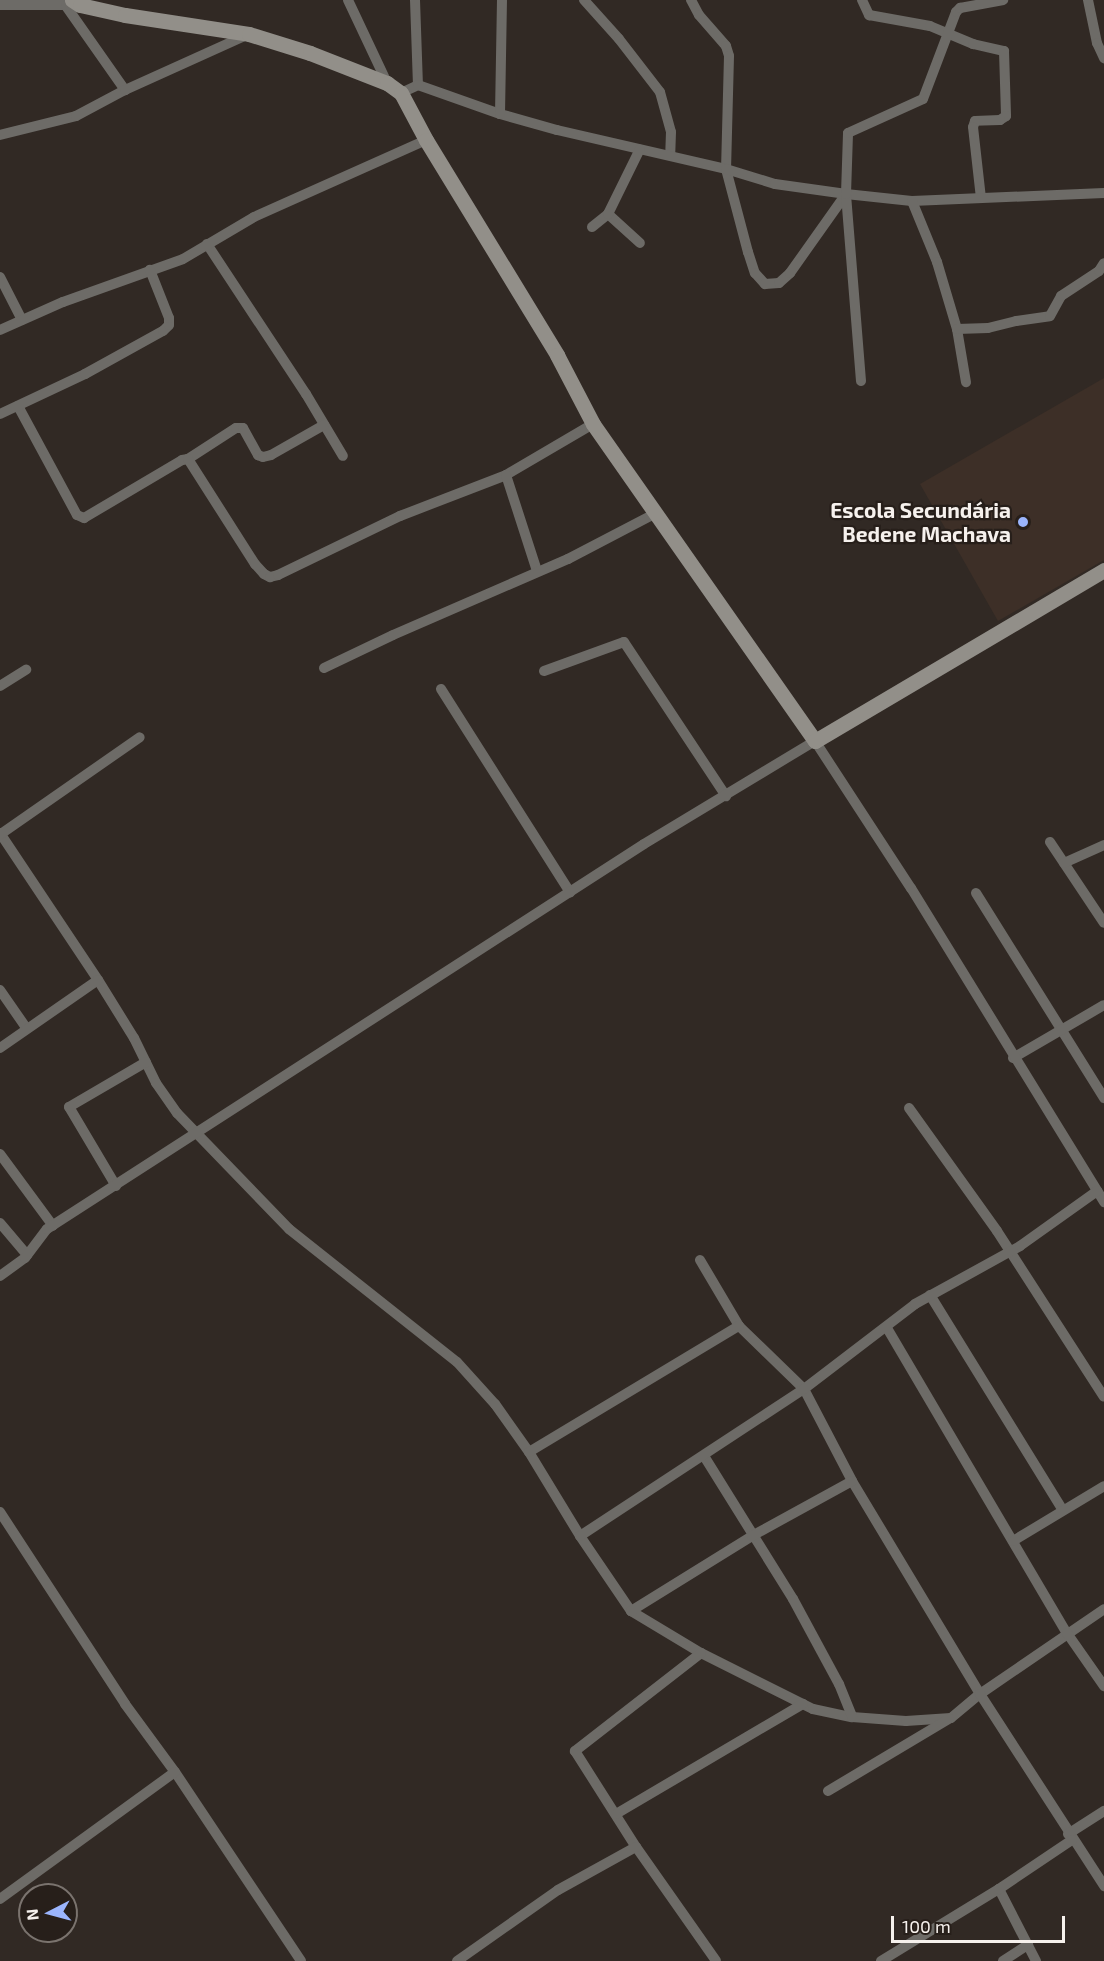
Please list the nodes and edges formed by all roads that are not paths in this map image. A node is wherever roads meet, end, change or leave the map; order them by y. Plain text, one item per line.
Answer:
1 (348, 0) edge
2 (415, 0) edge
3 (502, 0) edge
4 (584, 0) edge
5 (691, 0) edge
6 (862, 0) edge
7 (1003, 0) edge
8 (1088, 0) edge
9 (73, 4) edge
10 (957, 4) edge
11 (0, 5) edge
12 (947, 33) junction
13 (249, 34) junction
14 (1104, 58) edge
15 (387, 83) junction
16 (418, 85) junction
17 (125, 90) junction
18 (401, 93) junction
19 (500, 114) junction
20 (0, 135) edge
21 (426, 140) junction
22 (640, 149) junction
23 (670, 155) junction
24 (726, 169) junction
25 (1104, 193) edge
26 (846, 194) junction
27 (981, 198) junction
28 (912, 201) junction
29 (609, 214) junction
30 (592, 227) dead end
31 (640, 243) dead end
32 (207, 244) junction
33 (1104, 263) edge
34 (150, 270) junction
35 (0, 277) edge
36 (22, 320) junction
37 (957, 329) junction
38 (0, 330) edge
39 (861, 381) dead end
40 (966, 382) dead end
41 (18, 406) junction
42 (0, 414) edge
43 (593, 424) junction
44 (324, 425) junction
45 (343, 456) dead end
46 (188, 459) junction
47 (506, 475) junction
48 (654, 514) junction
49 (1104, 570) edge
50 (537, 571) junction
51 (324, 668) dead end
52 (26, 670) dead end
53 (544, 671) dead end
54 (0, 686) edge
55 (441, 689) dead end
56 (140, 737) dead end
57 (815, 741) junction
58 (726, 796) junction
59 (0, 834) edge
60 (1050, 842) dead end
61 (1104, 845) edge
62 (1064, 863) junction
63 (570, 892) junction
64 (976, 893) dead end
65 (1104, 923) edge
66 (98, 980) junction
67 (0, 990) edge
68 (1104, 1005) edge
69 (27, 1029) junction
70 (1064, 1029) junction
71 (0, 1048) edge
72 (1013, 1058) junction
73 (146, 1062) junction
74 (1104, 1098) edge
75 (909, 1108) dead end
76 (195, 1134) junction
77 (0, 1154) edge
78 (116, 1186) junction
79 (1097, 1191) junction
80 (1104, 1202) edge
81 (0, 1223) edge
82 (53, 1226) junction
83 (1008, 1250) junction
84 (27, 1255) junction
85 (700, 1260) dead end
86 (0, 1276) edge
87 (930, 1295) junction
88 (739, 1326) junction
89 (887, 1328) junction
90 (804, 1389) junction
91 (1104, 1397) edge
92 (530, 1452) junction
93 (704, 1456) junction
94 (852, 1481) junction
95 (1104, 1486) edge
96 (1063, 1510) junction
97 (0, 1512) edge
98 (580, 1536) junction
99 (752, 1536) junction
100 (1013, 1541) junction
101 (1104, 1609) edge
102 (631, 1611) junction
103 (1067, 1633) junction
104 (701, 1653) junction
105 (1104, 1686) edge
106 (980, 1694) junction
107 (803, 1704) junction
108 (852, 1718) junction
109 (951, 1718) junction
110 (175, 1772) junction
111 (828, 1791) dead end
112 (1104, 1811) edge
113 (616, 1815) junction
114 (1070, 1837) junction
115 (636, 1847) junction
116 (1104, 1886) edge
117 (999, 1889) junction
118 (0, 1899) edge
119 (1028, 1945) junction
120 (301, 1961) edge
121 (457, 1961) edge
122 (716, 1961) edge
123 (881, 1961) edge
124 (1003, 1961) edge
125 (1036, 1961) edge

1 - 15 street
2 - 16 street
3 - 19 street
4 - 23 street
5 - 24 street
6 - 12 street
7 - 10 street
8 - 14 street
9 - 11 street
9 - 13 street
9 - 17 street
10 - 12 street
12 - 26 street
12 - 27 street
13 - 15 street
13 - 17 street
15 - 18 street
16 - 18 street
16 - 19 street
17 - 20 street
18 - 21 street
19 - 22 street
21 - 32 street
21 - 43 street
22 - 23 street
22 - 29 street
23 - 24 street
24 - 26 street
24 - 26 street
25 - 27 street
26 - 28 street
26 - 39 street
27 - 28 street
28 - 37 street
29 - 30 street
29 - 31 street
32 - 34 street
32 - 44 street
33 - 37 street
34 - 36 street
34 - 41 street
35 - 36 street
36 - 38 street
37 - 40 street
41 - 42 street
41 - 46 street
43 - 47 street
43 - 48 street
44 - 45 street
44 - 46 street
46 - 47 street
47 - 50 street
48 - 50 street
48 - 57 street
49 - 57 street
50 - 51 street
52 - 54 street
53 - 58 street
55 - 63 street
56 - 59 street
57 - 58 street
57 - 72 street
58 - 63 street
59 - 66 street
60 - 62 street
61 - 62 street
62 - 65 street
63 - 76 street
64 - 70 street
66 - 69 street
66 - 73 street
67 - 69 street
68 - 70 street
69 - 71 street
70 - 72 street
70 - 74 street
72 - 79 street
73 - 76 street
73 - 78 street
75 - 83 street
76 - 78 street
76 - 92 street
77 - 82 street
78 - 82 street
79 - 80 street
79 - 83 street
81 - 84 street
82 - 84 street
83 - 87 street
83 - 91 street
84 - 86 street
85 - 88 street
87 - 89 street
87 - 96 street
88 - 90 street
88 - 92 street
89 - 90 street
89 - 100 street
90 - 93 street
90 - 94 street
92 - 98 street
93 - 98 street
93 - 99 street
94 - 99 street
94 - 106 street
95 - 96 street
96 - 100 street
97 - 110 street
98 - 102 street
99 - 102 street
99 - 108 street
100 - 103 street
101 - 103 street
102 - 104 street
103 - 105 street
103 - 106 street
104 - 107 street
104 - 113 street
106 - 109 street
106 - 114 street
107 - 108 street
107 - 113 street
108 - 109 street
109 - 111 street
110 - 118 street
110 - 120 street
112 - 114 street
113 - 115 street
114 - 116 street
114 - 117 street
115 - 121 street
115 - 122 street
117 - 119 street
117 - 123 street
119 - 124 street
119 - 125 street

